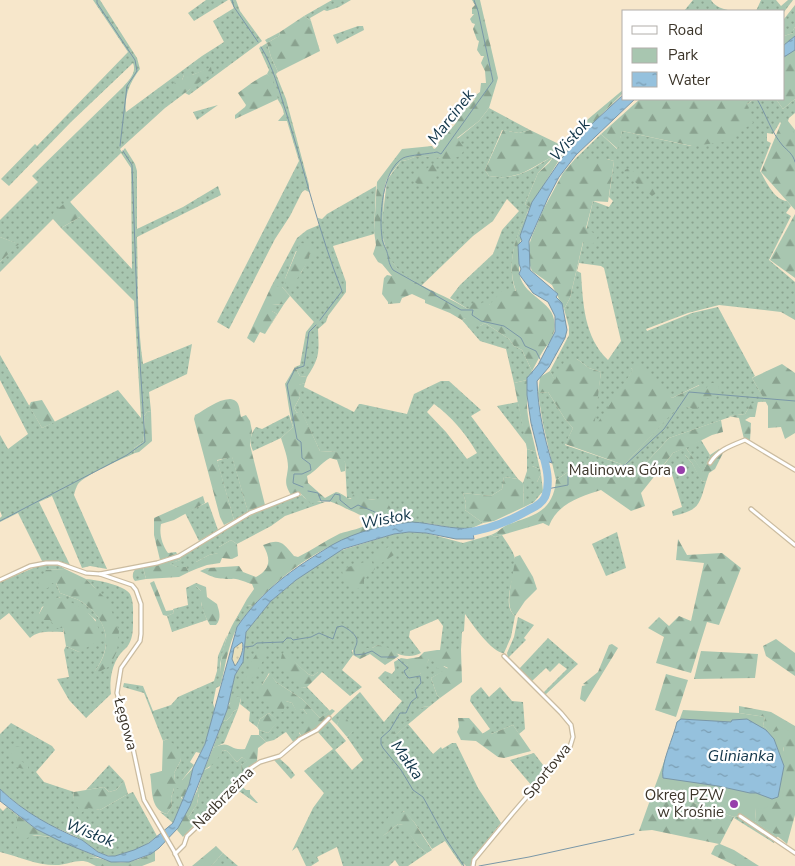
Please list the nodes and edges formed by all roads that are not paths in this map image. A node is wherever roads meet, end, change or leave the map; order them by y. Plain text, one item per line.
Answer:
1 (710, 463) dead end
2 (795, 470) edge
3 (298, 494) dead end
4 (751, 509) dead end
5 (795, 545) edge
6 (100, 574) junction
7 (0, 580) edge
8 (504, 656) dead end
9 (329, 718) dead end
10 (740, 816) dead end
11 (795, 853) edge
12 (176, 854) junction
13 (181, 866) edge
14 (473, 866) edge

1 - 2 street
3 - 6 street, Łęgowa
4 - 5 street
6 - 7 street, Łęgowa
6 - 12 street, Łęgowa
8 - 14 street, Sportowa
9 - 12 street, Nadbrzeżna
10 - 11 street
12 - 13 street, Łęgowa

